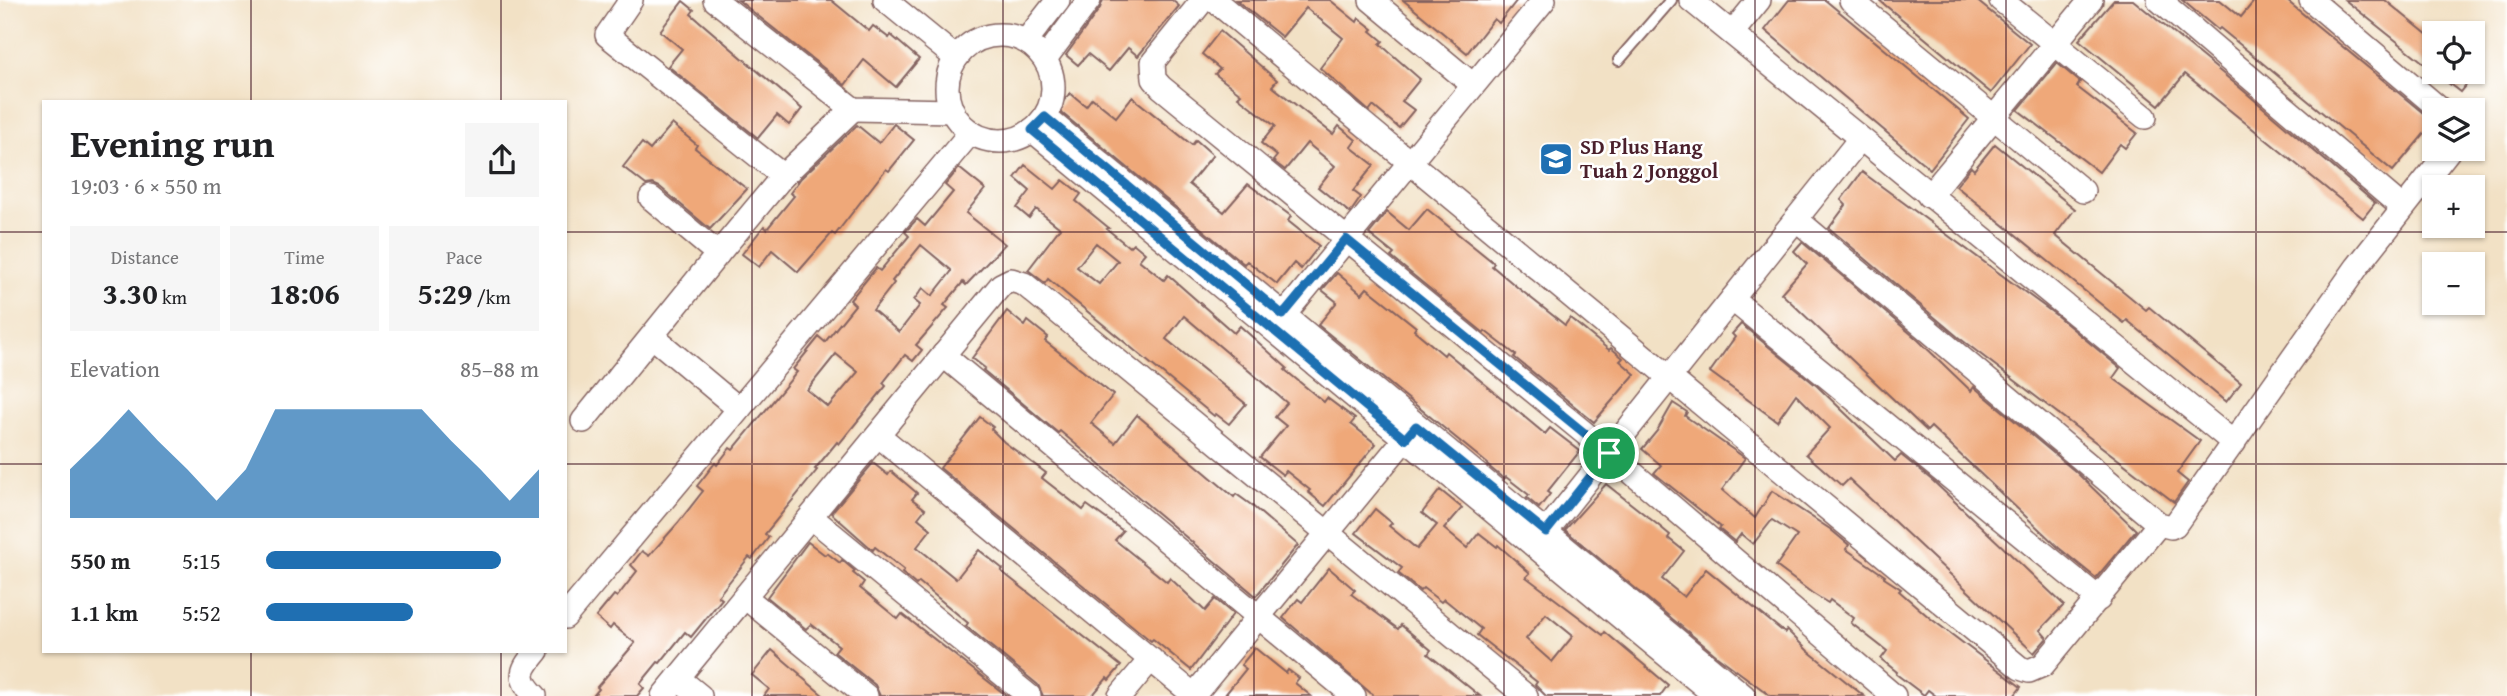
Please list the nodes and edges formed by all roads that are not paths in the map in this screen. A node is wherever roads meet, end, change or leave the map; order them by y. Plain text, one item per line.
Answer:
1 (631, 0) edge
2 (715, 0) edge
3 (885, 0) edge
4 (1058, 0) edge
5 (1089, 0) edge
6 (1203, 0) edge
7 (1214, 0) edge
8 (1371, 0) edge
9 (1671, 0) edge
10 (1691, 0) edge
11 (1759, 0) edge
12 (1851, 0) edge
13 (2001, 0) edge
14 (2091, 0) edge
15 (2159, 0) edge
16 (2311, 0) edge
17 (1534, 3) edge
18 (1732, 33) junction
19 (1027, 41) junction
20 (2055, 44) junction
21 (956, 58) junction
22 (1045, 58) junction
23 (1619, 60) dead end
24 (1474, 85) junction
25 (2427, 98) edge
26 (853, 109) junction
27 (953, 111) junction
28 (2145, 117) dead end
29 (1994, 118) junction
30 (1039, 124) junction
31 (971, 132) junction
32 (1860, 139) junction
33 (1410, 161) junction
34 (2440, 161) edge
35 (783, 176) junction
36 (2083, 191) dead end
37 (1929, 196) junction
38 (650, 198) dead end
39 (2403, 208) junction
40 (1796, 219) junction
41 (1346, 239) junction
42 (718, 254) junction
43 (1732, 299) junction
44 (1277, 322) junction
45 (653, 337) junction
46 (943, 355) junction
47 (1670, 376) junction
48 (734, 404) junction
49 (583, 421) dead end
50 (1411, 433) junction
51 (878, 435) junction
52 (2234, 443) junction
53 (1609, 453) junction
54 (653, 489) dead end
55 (811, 517) junction
56 (2160, 524) junction
57 (1329, 533) junction
58 (1540, 539) junction
59 (745, 597) junction
60 (2099, 599) junction
61 (567, 614) edge
62 (1259, 617) junction
63 (535, 653) edge
64 (1151, 659) junction
65 (678, 678) junction
66 (535, 696) edge
67 (663, 696) edge
68 (700, 696) edge
69 (866, 696) edge
70 (1029, 696) edge
71 (1121, 696) edge
72 (1195, 696) edge
73 (1354, 696) edge
74 (1526, 696) edge
75 (1716, 696) edge
76 (1744, 696) edge
77 (1894, 696) edge

1 - 35 street
2 - 26 street
3 - 21 street
4 - 19 street
5 - 22 street
6 - 41 street
7 - 33 street
8 - 24 street
9 - 23 lane
10 - 18 street
11 - 18 street
12 - 29 street
13 - 20 street
14 - 20 street
15 - 39 street
16 - 25 street
17 - 24 street
18 - 32 street
19 - 21 street
19 - 22 street
20 - 28 street
20 - 29 street
21 - 27 street
22 - 30 street
24 - 33 street
26 - 27 street
26 - 35 street
27 - 31 street
29 - 36 street
29 - 37 street
30 - 31 street
30 - 44 street
31 - 48 street
32 - 37 street
32 - 40 street
33 - 41 street
33 - 47 street
34 - 39 street
35 - 42 street
37 - 52 street
38 - 42 street
39 - 52 street
40 - 43 street
40 - 56 street
41 - 44 street
41 - 53 street
42 - 45 street
43 - 47 street
43 - 60 street
44 - 50 street
45 - 48 street
45 - 49 street
46 - 51 street
46 - 57 street
46 - 62 street
47 - 53 street
47 - 60 street
48 - 54 street
48 - 61 street
50 - 57 street
50 - 58 street
51 - 55 street
51 - 64 street
52 - 56 street
53 - 58 street
53 - 77 street
55 - 59 street
55 - 70 street
56 - 60 street
57 - 62 street
57 - 74 street
58 - 75 street
58 - 76 street
59 - 65 street
59 - 69 street
62 - 72 street
62 - 73 street
63 - 66 street
64 - 71 street
64 - 72 street
65 - 67 street
65 - 68 street

